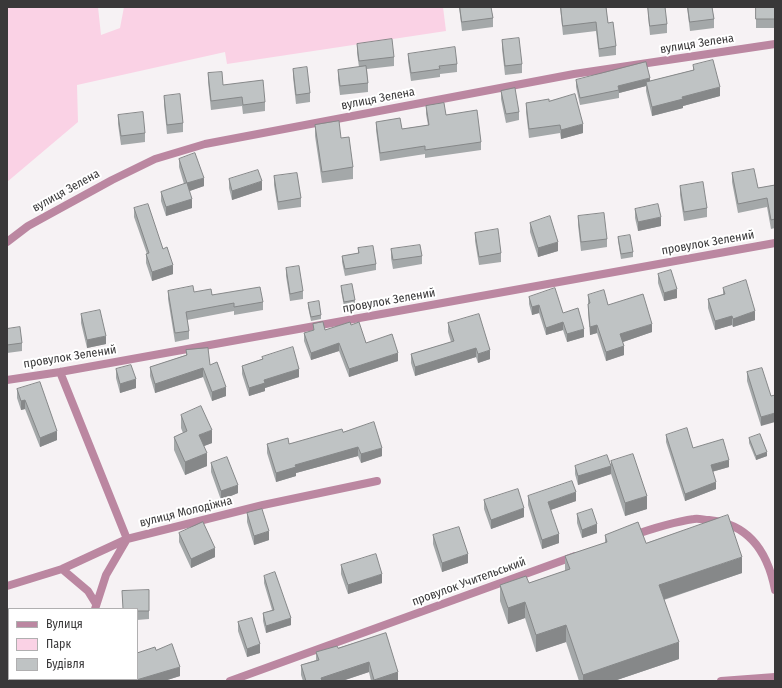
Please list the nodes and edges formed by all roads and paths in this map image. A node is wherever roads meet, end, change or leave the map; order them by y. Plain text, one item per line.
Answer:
1 (775, 44) edge
2 (7, 242) edge
3 (775, 243) edge
4 (60, 372) junction
5 (7, 380) edge
6 (377, 481) dead end
7 (127, 539) junction
8 (624, 539) edge
9 (586, 552) edge
10 (62, 569) junction
11 (7, 586) edge
12 (775, 590) edge
13 (95, 607) edge
14 (775, 677) edge
15 (230, 681) edge
16 (721, 681) edge

1 - 2 street, вулиця Зелена
3 - 4 street, провулок Зелений
4 - 5 street, провулок Зелений
4 - 7 street
6 - 7 street, вулиця Молодіжна
7 - 10 street, вулиця Молодіжна
7 - 13 street
8 - 12 street
9 - 15 street, провулок Учительський
10 - 11 street, вулиця Молодіжна
10 - 13 street
14 - 16 street

